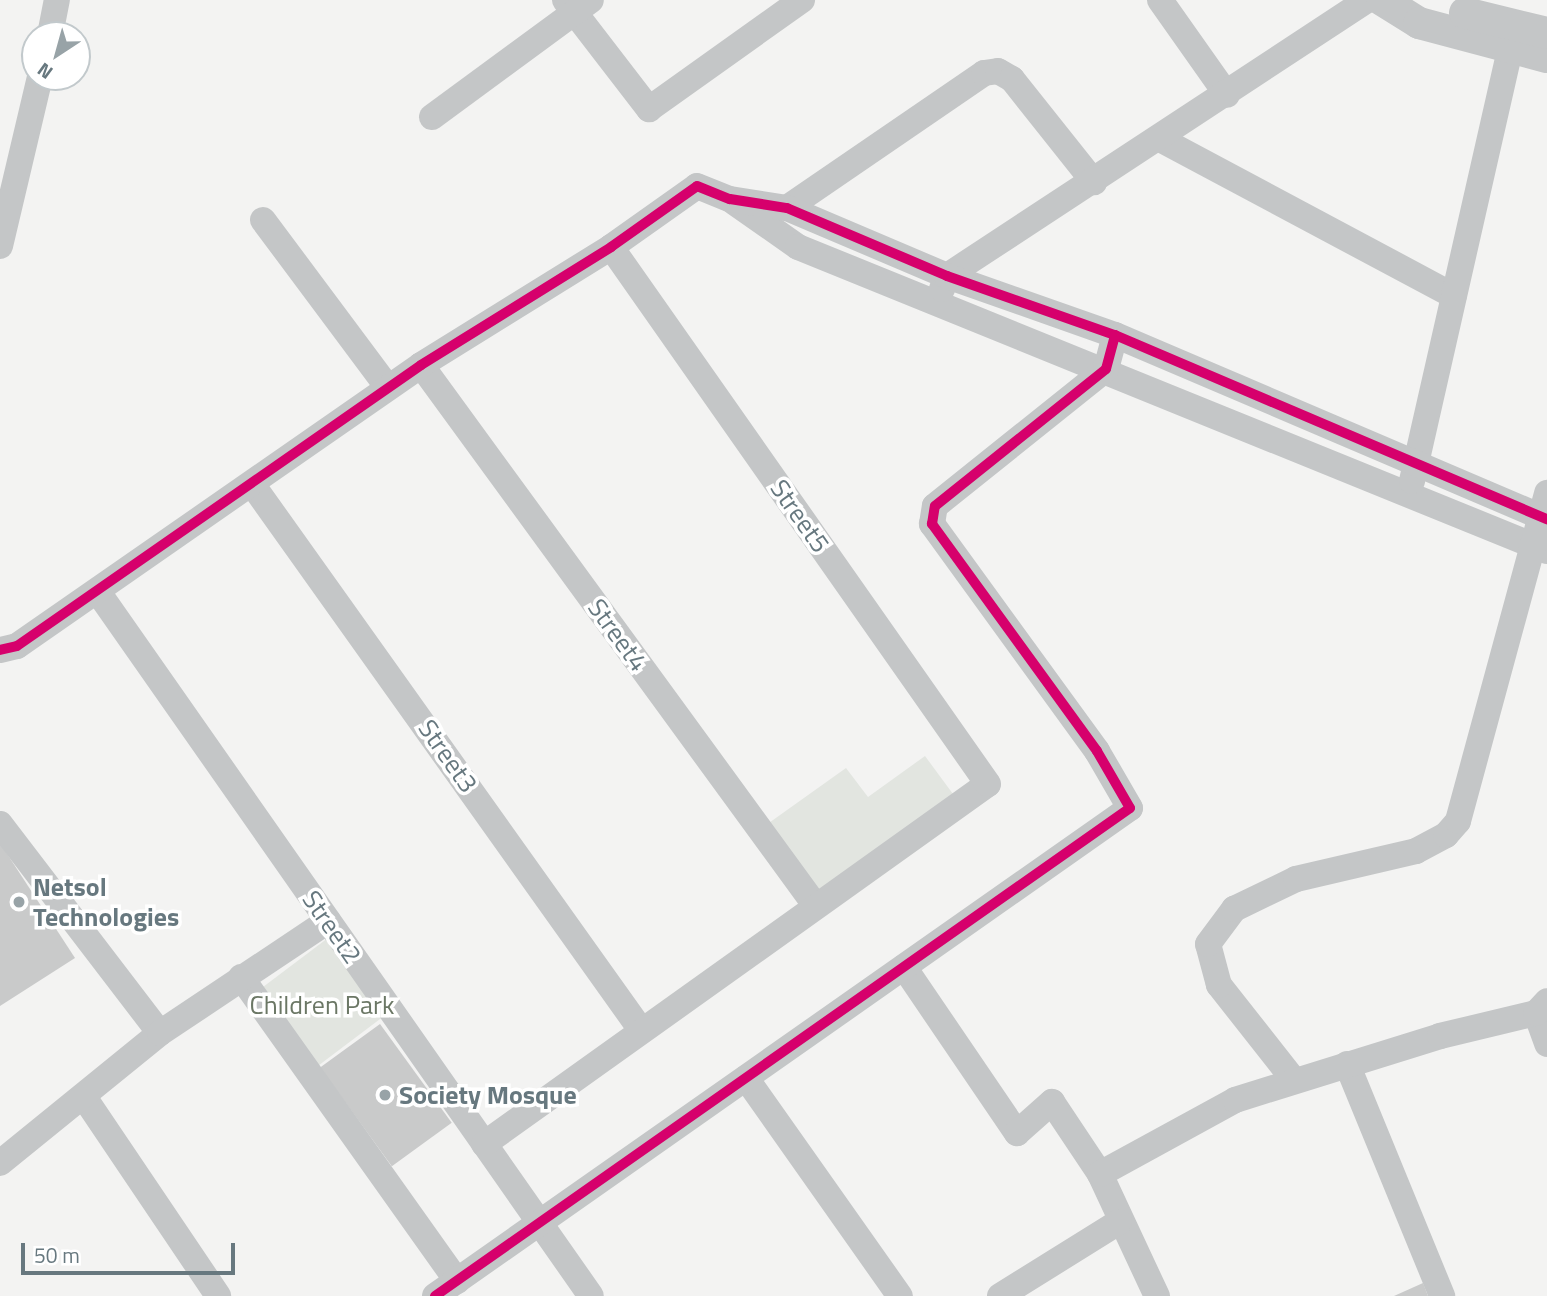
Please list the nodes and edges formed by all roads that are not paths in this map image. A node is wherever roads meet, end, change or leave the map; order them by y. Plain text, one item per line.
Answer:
1 (57, 0) edge
2 (802, 0) edge
3 (1160, 0) edge
4 (1367, 0) edge
5 (1382, 0) edge
6 (1421, 0) edge
7 (576, 4) edge
8 (1488, 8) edge
9 (53, 21) edge
10 (1547, 33) edge
11 (1513, 36) junction
12 (1547, 57) edge
13 (37, 91) edge
14 (1227, 95) junction
15 (432, 117) dead end
16 (1160, 139) junction
17 (1094, 182) junction
18 (730, 199) junction
19 (787, 208) junction
20 (263, 220) dead end
21 (0, 246) edge
22 (611, 247) junction
23 (947, 276) junction
24 (1454, 296) junction
25 (936, 303) junction
26 (1115, 335) junction
27 (421, 365) junction
28 (1106, 369) junction
29 (388, 388) junction
30 (1416, 465) junction
31 (252, 484) junction
32 (1409, 497) junction
33 (1545, 509) edge
34 (1541, 549) edge
35 (98, 592) junction
36 (0, 650) edge
37 (0, 824) edge
38 (815, 905) junction
39 (328, 921) junction
40 (904, 967) junction
41 (241, 977) junction
42 (1541, 1007) edge
43 (642, 1030) junction
44 (160, 1033) junction
45 (1547, 1044) edge
46 (1347, 1064) junction
47 (746, 1078) junction
48 (1293, 1079) junction
49 (84, 1097) junction
50 (484, 1144) junction
51 (0, 1163) edge
52 (1100, 1174) junction
53 (1119, 1222) junction
54 (540, 1223) junction
55 (457, 1281) junction
56 (219, 1296) edge
57 (435, 1296) edge
58 (590, 1296) edge
59 (900, 1296) edge
60 (1000, 1296) edge
61 (1157, 1296) edge
62 (1442, 1296) edge

1 - 9 street
2 - 7 street
3 - 14 street
4 - 14 street
5 - 11 street
6 - 8 street
7 - 15 street
8 - 11 street
10 - 11 street
11 - 12 street
11 - 24 street
13 - 21 street
14 - 16 street
16 - 17 street
16 - 24 street
17 - 19 street
17 - 23 street
18 - 19 street
18 - 22 street
18 - 25 street
19 - 23 street
20 - 29 street
22 - 27 street
22 - 38 street, Street5
23 - 25 street
23 - 26 street
24 - 30 street
25 - 28 street
26 - 28 street
26 - 30 street
27 - 29 street
27 - 38 street, Street4
28 - 32 street
28 - 40 street
29 - 31 street
30 - 32 street
30 - 33 street
31 - 35 street
31 - 43 street, Street3
32 - 34 street
33 - 34 street
34 - 48 street
35 - 36 street
35 - 39 street, Street2
37 - 44 street
38 - 43 street
39 - 41 street
39 - 50 street, Street2
40 - 47 street
40 - 52 street
41 - 44 street
41 - 55 street
42 - 45 street
42 - 46 street
43 - 50 street
44 - 49 street
46 - 48 street
46 - 62 street
47 - 54 street
47 - 59 street
48 - 52 street
49 - 51 street
49 - 56 street
50 - 54 street, Street2
52 - 53 street
53 - 60 street
53 - 61 street
54 - 55 street
54 - 58 street, Street2
55 - 57 street

